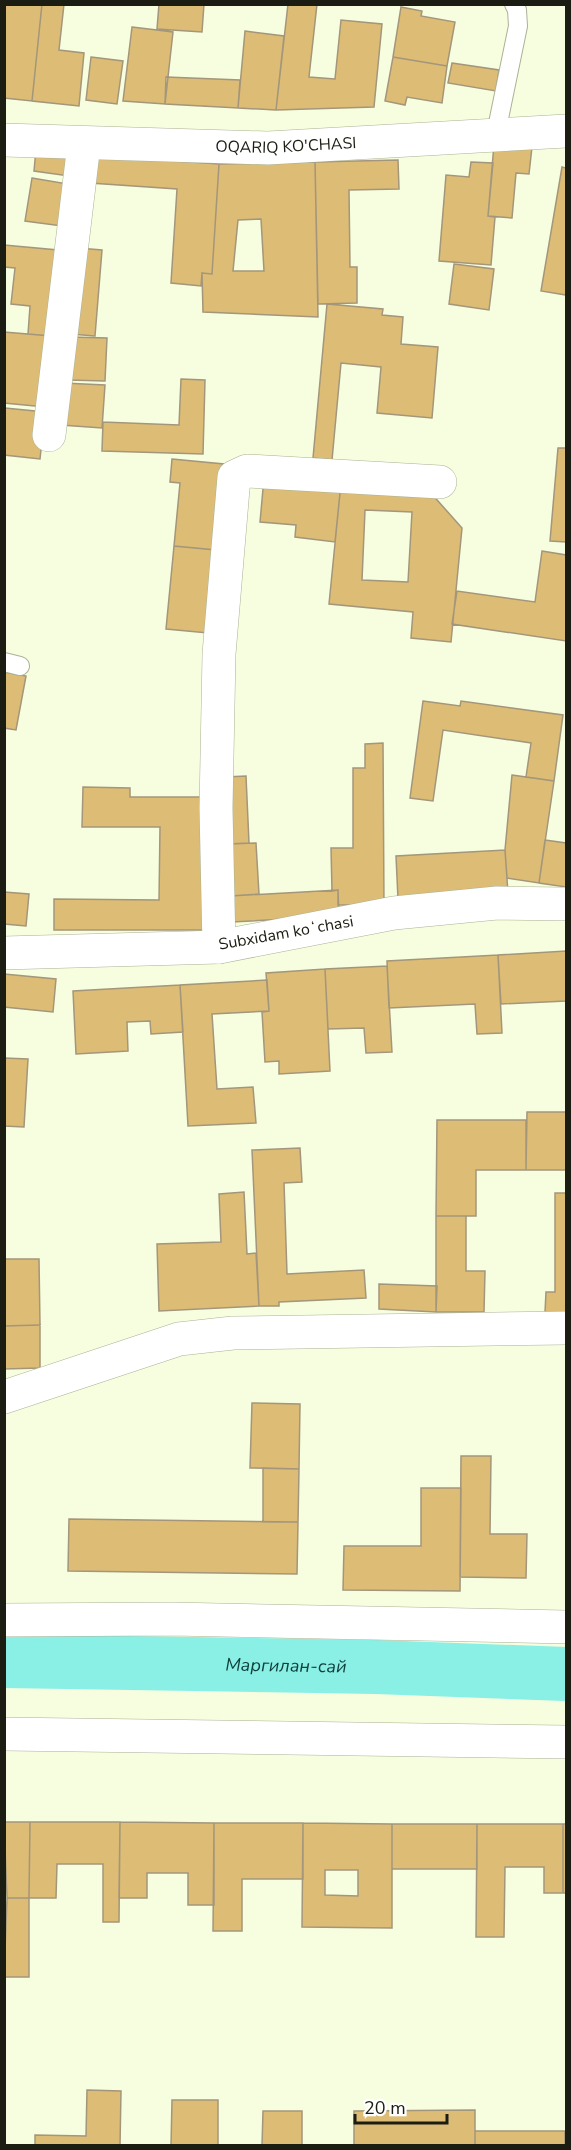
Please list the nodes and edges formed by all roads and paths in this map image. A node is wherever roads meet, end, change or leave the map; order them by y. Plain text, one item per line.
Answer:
1 (514, 4) edge
2 (567, 131) edge
3 (496, 133) junction
4 (4, 140) edge
5 (84, 144) junction
6 (49, 435) dead end
7 (440, 482) dead end
8 (567, 904) edge
9 (219, 947) junction
10 (4, 953) edge
11 (567, 1328) edge
12 (4, 1397) edge
13 (4, 1620) edge
14 (567, 1627) edge
15 (4, 1734) edge
16 (567, 1742) edge

1 - 3 lane
2 - 3 street, OQARIQ KO'CHASI
3 - 5 street, OQARIQ KO'CHASI
4 - 5 street, OQARIQ KO'CHASI
5 - 6 street
7 - 9 street
8 - 9 street, Subxidam koʻchasi
9 - 10 street, Subxidam koʻchasi
11 - 12 street
13 - 14 street
15 - 16 street

